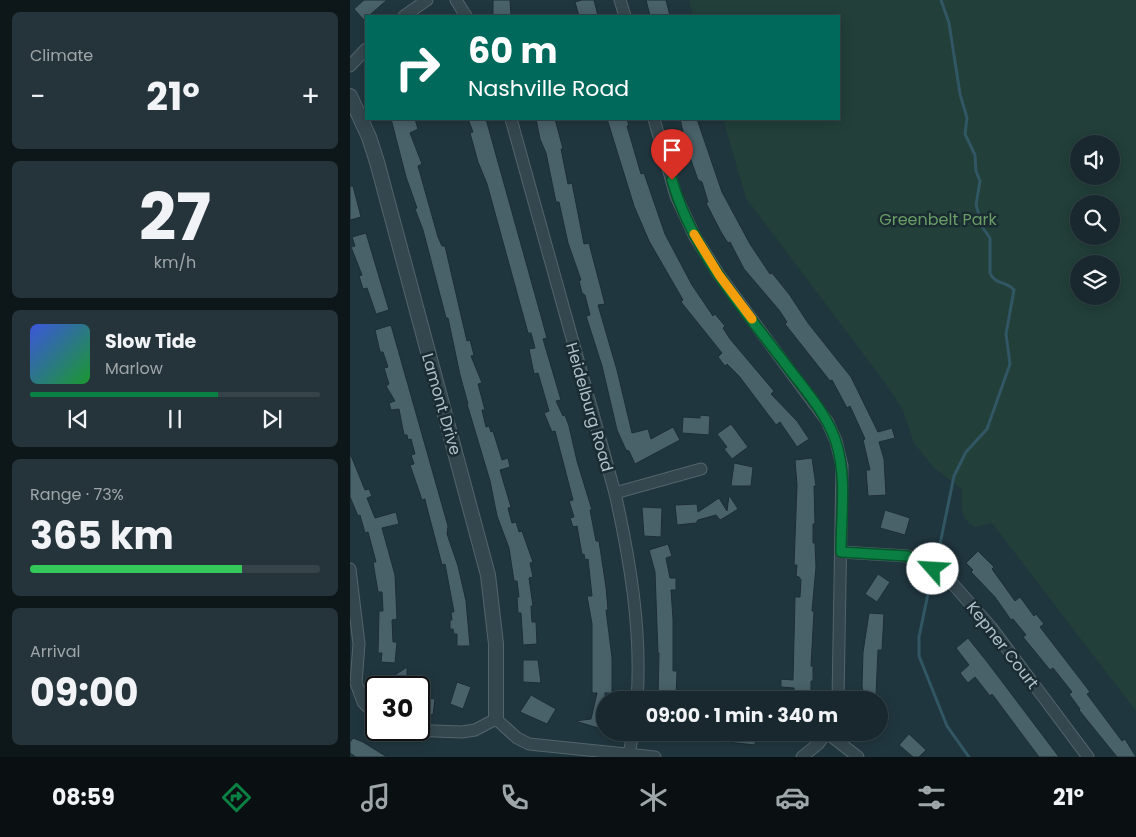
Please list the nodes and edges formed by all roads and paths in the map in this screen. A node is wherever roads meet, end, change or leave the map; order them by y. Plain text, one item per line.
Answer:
1 (427, 0) edge
2 (456, 0) edge
3 (620, 0) edge
4 (405, 15) edge
5 (465, 15) edge
6 (625, 15) edge
7 (365, 51) edge
8 (350, 66) edge
9 (350, 96) edge
10 (511, 120) edge
11 (654, 120) edge
12 (701, 470) dead end
13 (615, 493) junction
14 (841, 552) junction
15 (350, 569) edge
16 (637, 691) edge
17 (838, 691) edge
18 (365, 704) edge
19 (496, 719) junction
20 (430, 731) edge
21 (631, 741) edge
22 (819, 741) edge
23 (837, 741) edge
24 (629, 754) junction
25 (655, 757) edge
26 (802, 757) edge
27 (858, 757) edge
28 (1088, 757) edge

1 - 4 street
2 - 5 street
3 - 6 street
7 - 8 street
9 - 19 street, Lamont Drive
10 - 13 street, Heidelburg Road
11 - 14 street
12 - 13 street
13 - 16 street, Heidelburg Road
14 - 17 street
14 - 28 street, Kepner Court
15 - 18 street
19 - 20 street
19 - 24 street
21 - 24 street
22 - 26 street
23 - 27 street
24 - 25 street

